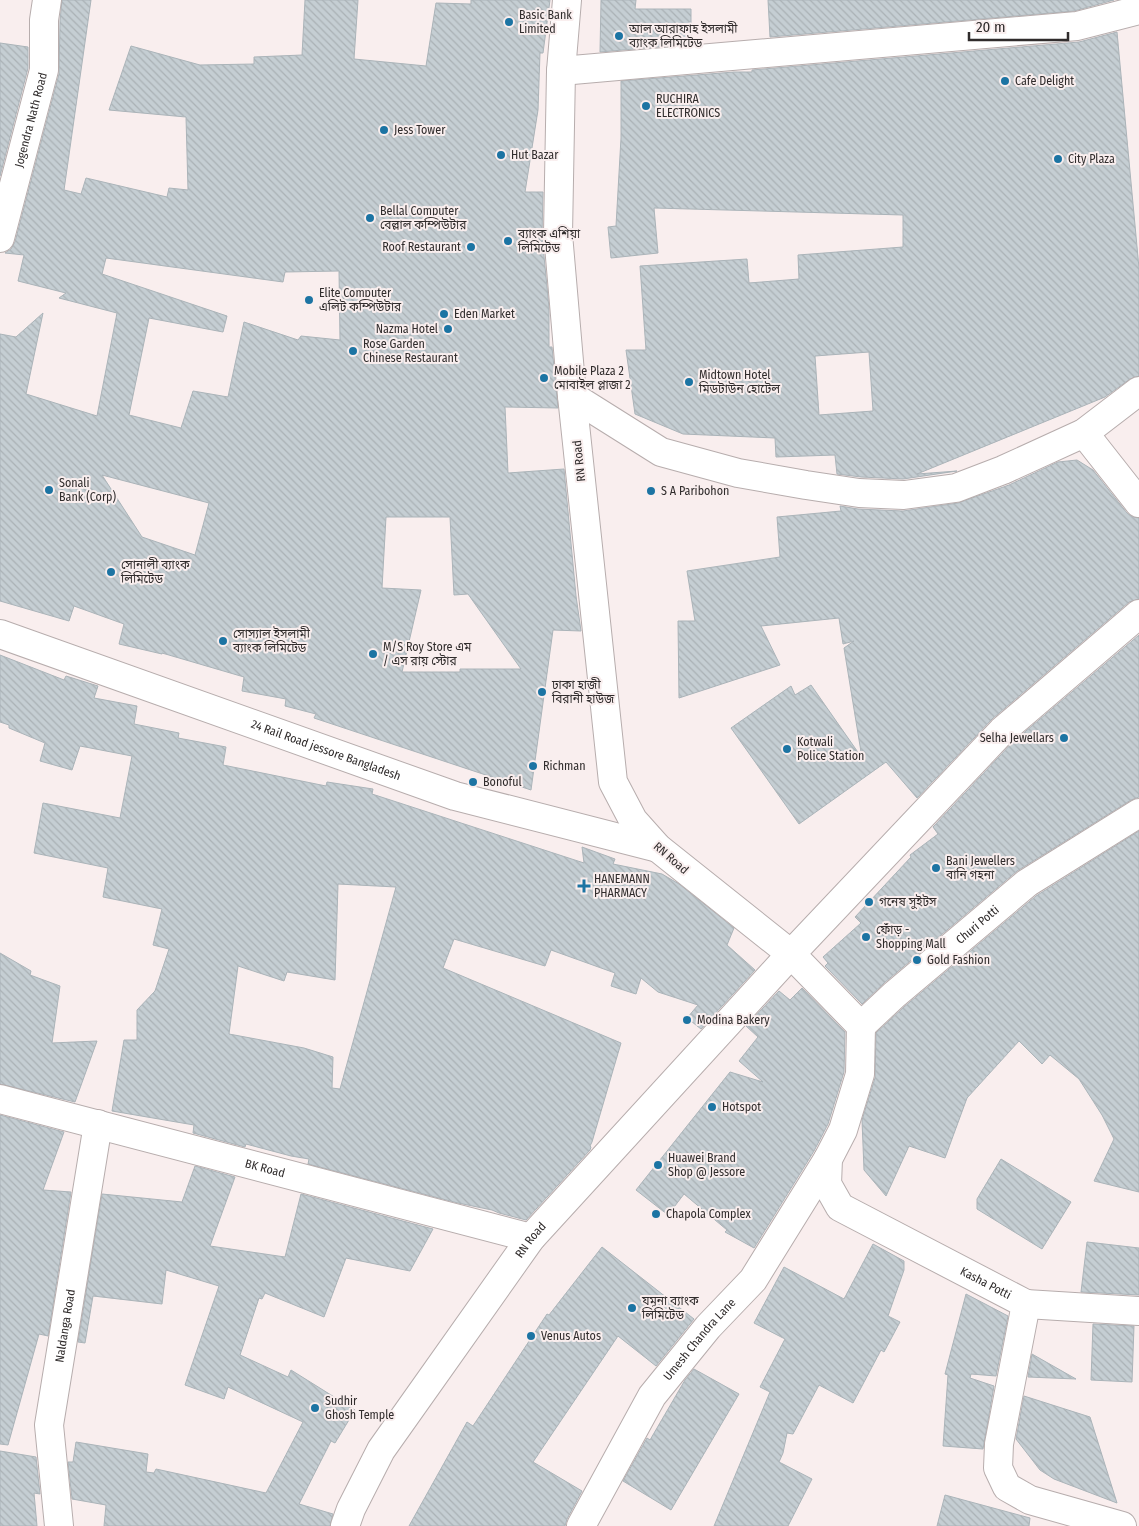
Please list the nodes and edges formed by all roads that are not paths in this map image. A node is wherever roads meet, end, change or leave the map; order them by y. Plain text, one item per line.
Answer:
1 (47, 0) edge
2 (567, 0) edge
3 (1139, 10) edge
4 (561, 71) junction
5 (0, 238) edge
6 (1139, 391) edge
7 (572, 396) junction
8 (1084, 433) junction
9 (1139, 504) edge
10 (1139, 614) edge
11 (0, 634) edge
12 (1139, 812) edge
13 (658, 848) junction
14 (791, 954) junction
15 (861, 1026) junction
16 (0, 1099) edge
17 (98, 1124) junction
18 (828, 1159) junction
19 (531, 1238) junction
20 (1026, 1304) junction
21 (1139, 1311) edge
22 (59, 1526) edge
23 (345, 1526) edge
24 (581, 1526) edge
25 (1122, 1526) edge

1 - 5 main road, Jogendra Nath Road
2 - 4 main road, RN Road
3 - 4 main road
4 - 7 main road, RN Road
6 - 8 main road
7 - 8 main road
7 - 13 main road, RN Road
8 - 9 main road
10 - 14 main road
11 - 13 main road, 24 Rail Road jessore Bangladesh
12 - 15 main road, Churi Potti
13 - 14 main road, RN Road
14 - 15 main road
14 - 19 main road, RN Road
15 - 18 main road, Kasha Potti
16 - 17 main road, BK Road
17 - 19 main road, BK Road
17 - 22 main road, Naldanga Road
18 - 20 main road, Kasha Potti
18 - 24 main road, Umesh Chandra Lane
19 - 23 main road, RN Road
20 - 21 main road
20 - 25 main road, Kasha Potti

